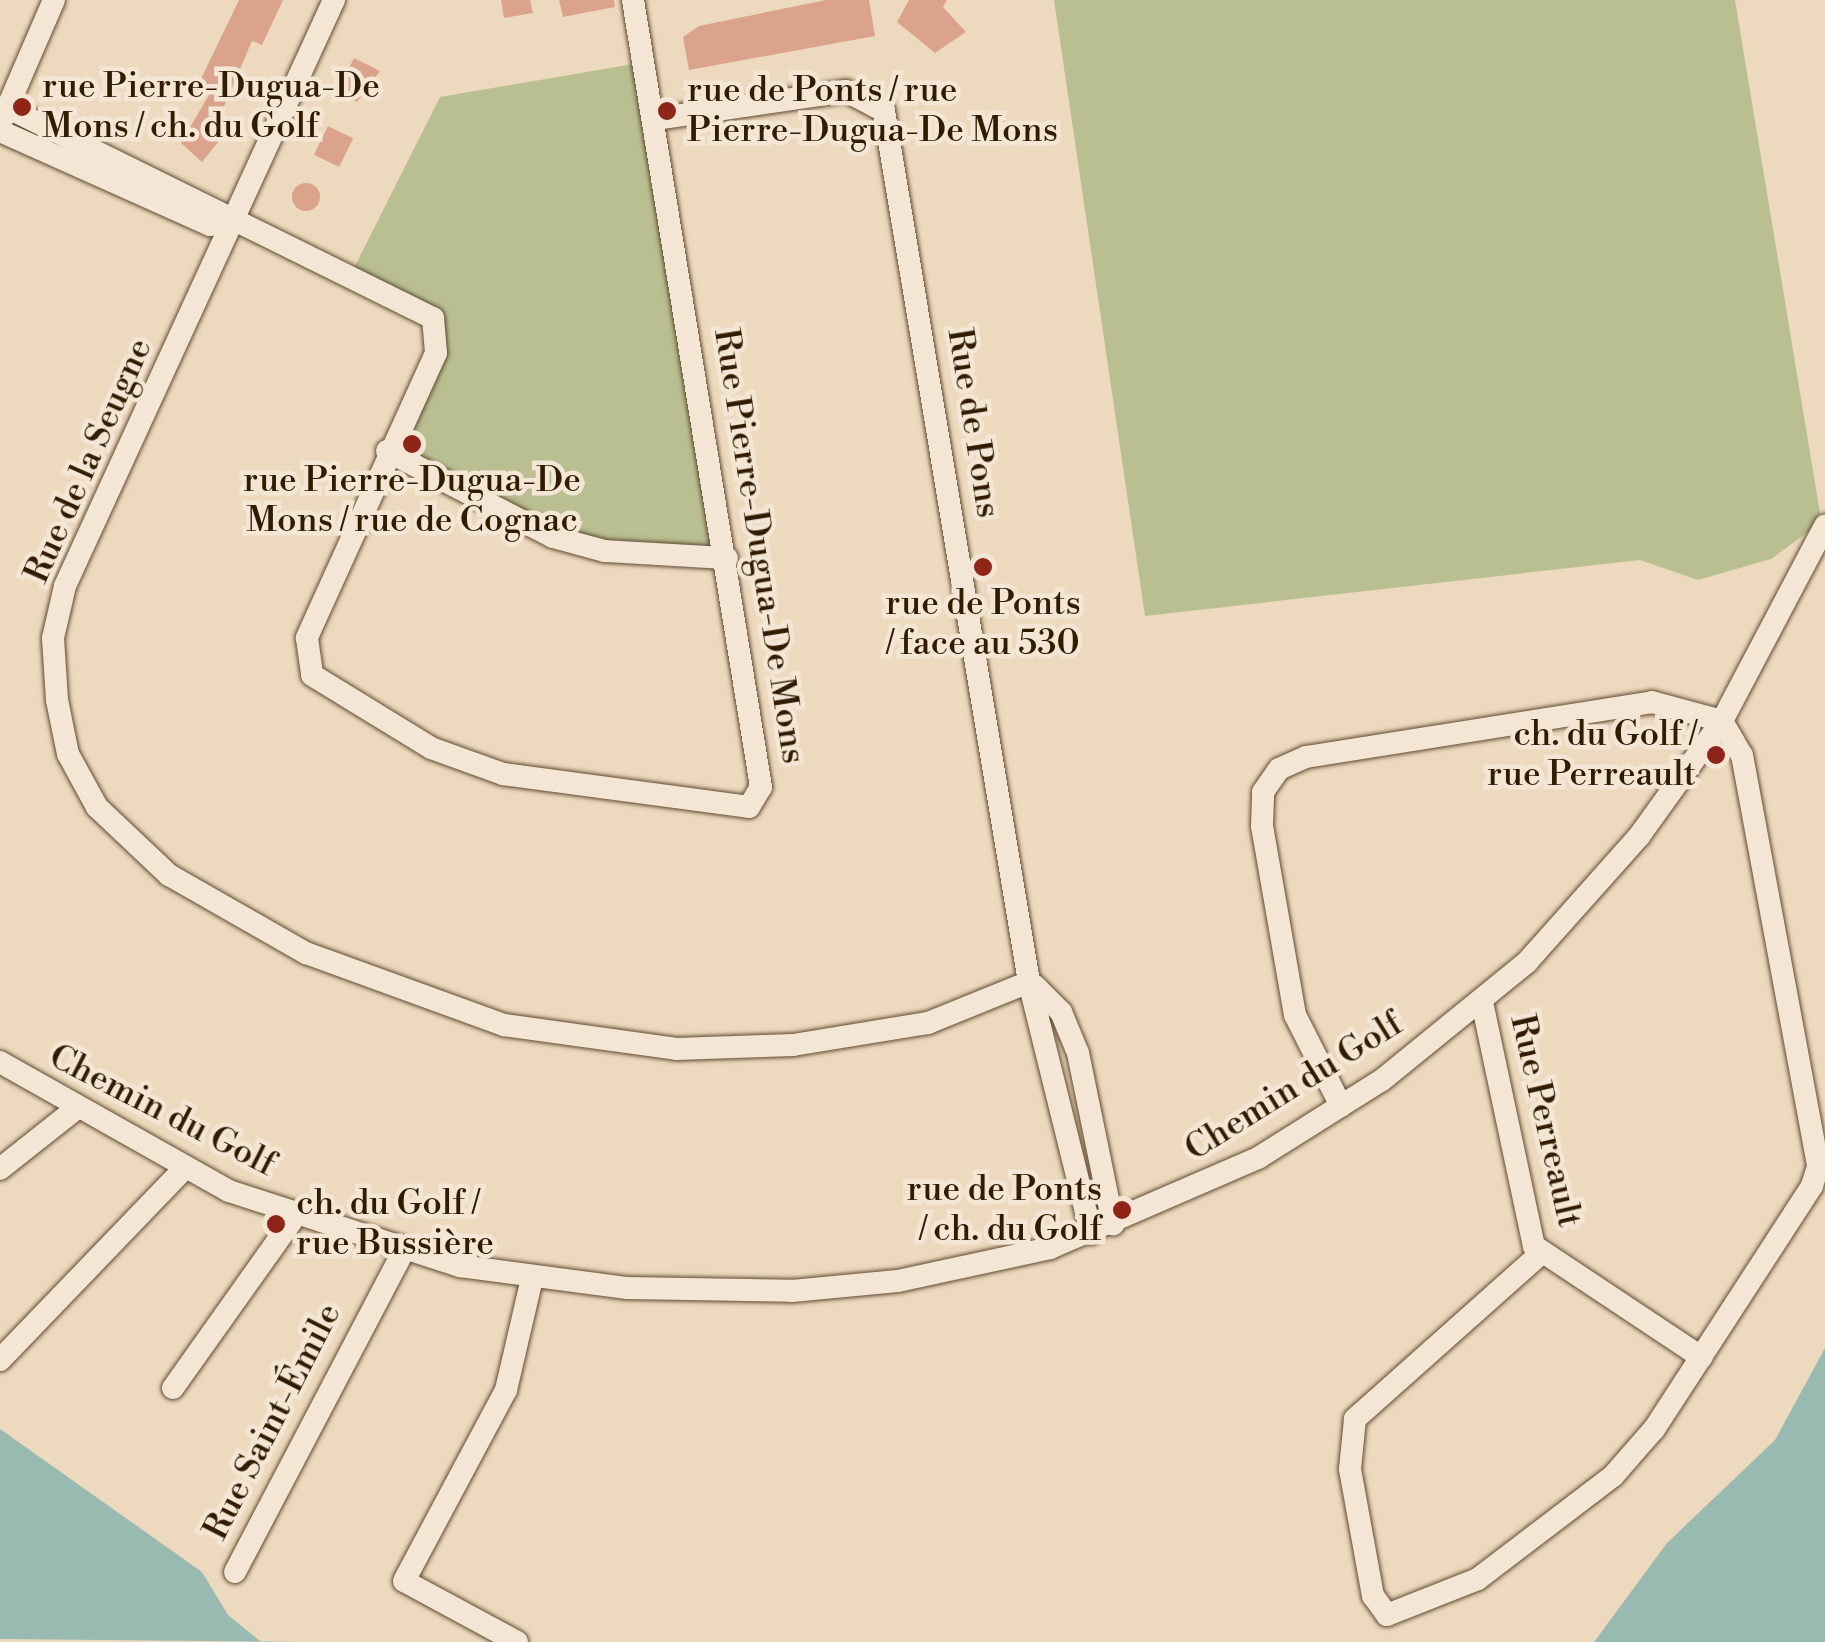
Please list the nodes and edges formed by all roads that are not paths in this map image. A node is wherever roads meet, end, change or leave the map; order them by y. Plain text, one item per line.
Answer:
1 (54, 0) edge
2 (334, 0) edge
3 (633, 0) edge
4 (655, 119) junction
5 (3, 121) edge
6 (234, 220) junction
7 (387, 451) junction
8 (1825, 526) edge
9 (727, 558) junction
10 (1722, 720) junction
11 (1030, 982) junction
12 (1482, 1002) junction
13 (0, 1062) edge
14 (1340, 1106) junction
15 (76, 1108) junction
16 (186, 1167) junction
17 (0, 1169) edge
18 (296, 1215) junction
19 (1102, 1229) junction
20 (404, 1252) junction
21 (1540, 1254) junction
22 (532, 1278) junction
23 (1702, 1357) junction
24 (0, 1360) edge
25 (173, 1388) dead end
26 (235, 1572) dead end
27 (517, 1642) edge

1 - 5 street
2 - 6 street, Rue de la Seugne
3 - 4 street
4 - 9 street, Rue Pierre-Dugua-De Mons
4 - 11 street, Rue de Pons
5 - 6 street, Rue Pierre-Dugua-De Mons
6 - 7 street, Rue Pierre-Dugua-De Mons
6 - 11 street, Rue de la Seugne
7 - 9 street
7 - 9 street, Rue Pierre-Dugua-De Mons
8 - 10 street, Chemin du Golf
10 - 12 street, Chemin du Golf
10 - 14 street
10 - 23 street, Rue Perreault
11 - 19 street
12 - 14 street, Chemin du Golf
12 - 21 street, Rue Perreault
13 - 15 street, Chemin du Golf
14 - 19 street, Chemin du Golf
15 - 16 street, Chemin du Golf
15 - 17 street
16 - 18 street, Chemin du Golf
16 - 24 street
18 - 20 street, Chemin du Golf
18 - 25 street
19 - 22 street, Chemin du Golf
20 - 22 street, Chemin du Golf
20 - 26 street, Rue Saint-Émile
21 - 23 street, Rue Perreault
21 - 23 street, Rue Perreault
22 - 27 street

